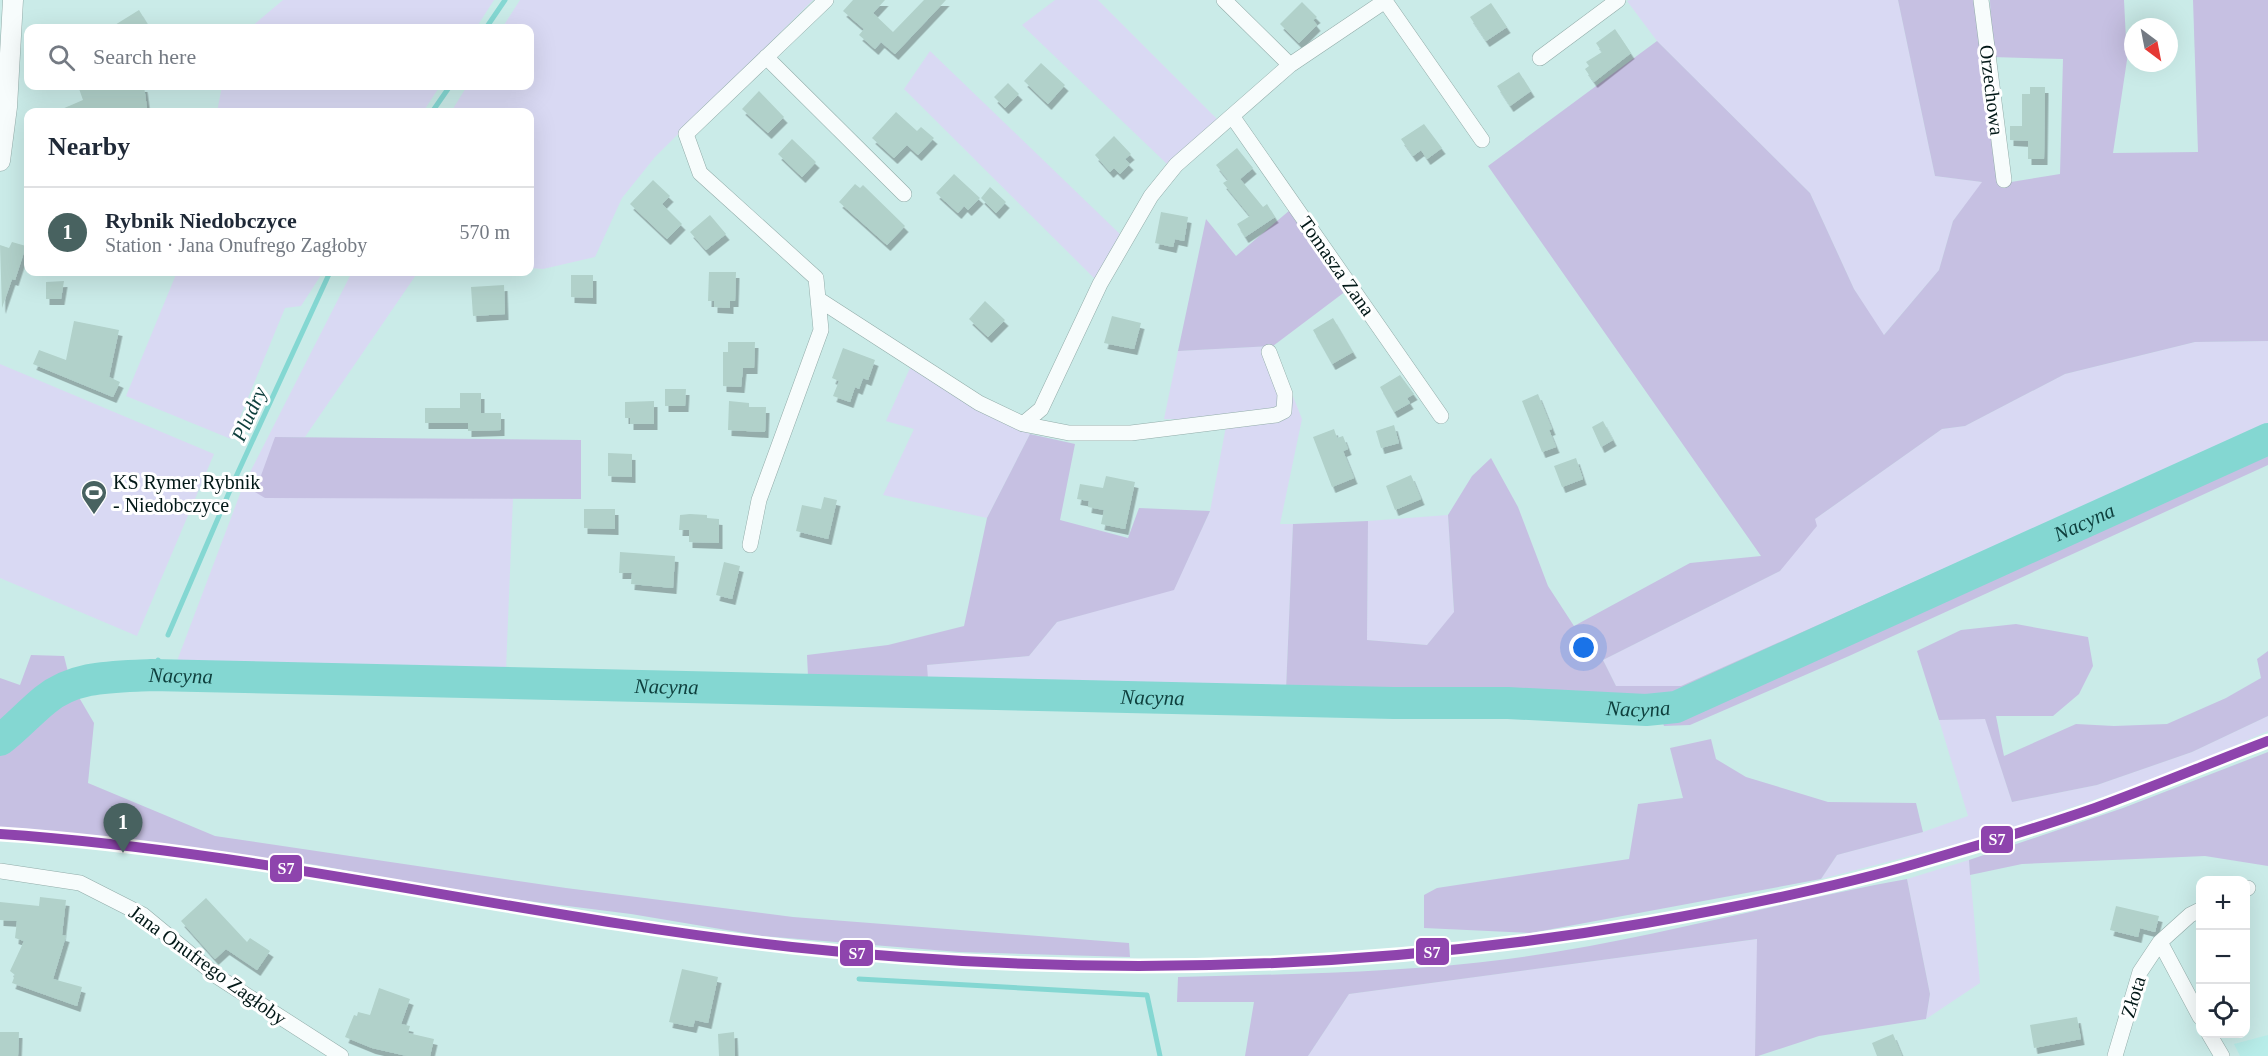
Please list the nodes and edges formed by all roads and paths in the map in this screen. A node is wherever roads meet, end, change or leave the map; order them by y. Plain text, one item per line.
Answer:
1 (13, 0) edge
2 (826, 0) edge
3 (1224, 0) edge
4 (1618, 0) edge
5 (1981, 0) edge
6 (766, 57) junction
7 (1540, 58) dead end
8 (1290, 65) junction
9 (1232, 116) junction
10 (2, 130) edge
11 (1482, 140) dead end
12 (0, 161) edge
13 (2004, 180) dead end
14 (904, 194) dead end
15 (818, 299) junction
16 (1269, 352) dead end
17 (1441, 416) dead end
18 (1023, 424) junction
19 (750, 545) dead end
20 (0, 871) edge
21 (2196, 912) edge
22 (2160, 942) junction
23 (2196, 1010) edge
24 (2212, 1038) edge
25 (336, 1055) edge
26 (2115, 1056) edge
27 (2222, 1056) edge

1 - 10 street
2 - 6 street
3 - 8 street
4 - 7 street
5 - 13 street, Orzechowa
6 - 14 street
6 - 15 street
8 - 9 street
8 - 11 street
9 - 17 street, Tomasza Zana
9 - 18 street
10 - 12 street
15 - 18 street
15 - 19 street
16 - 18 street
20 - 25 street, Jana Onufrego Zagłoby
21 - 22 street, Złota
22 - 23 street, Złota
22 - 26 street, Złota
24 - 27 street

